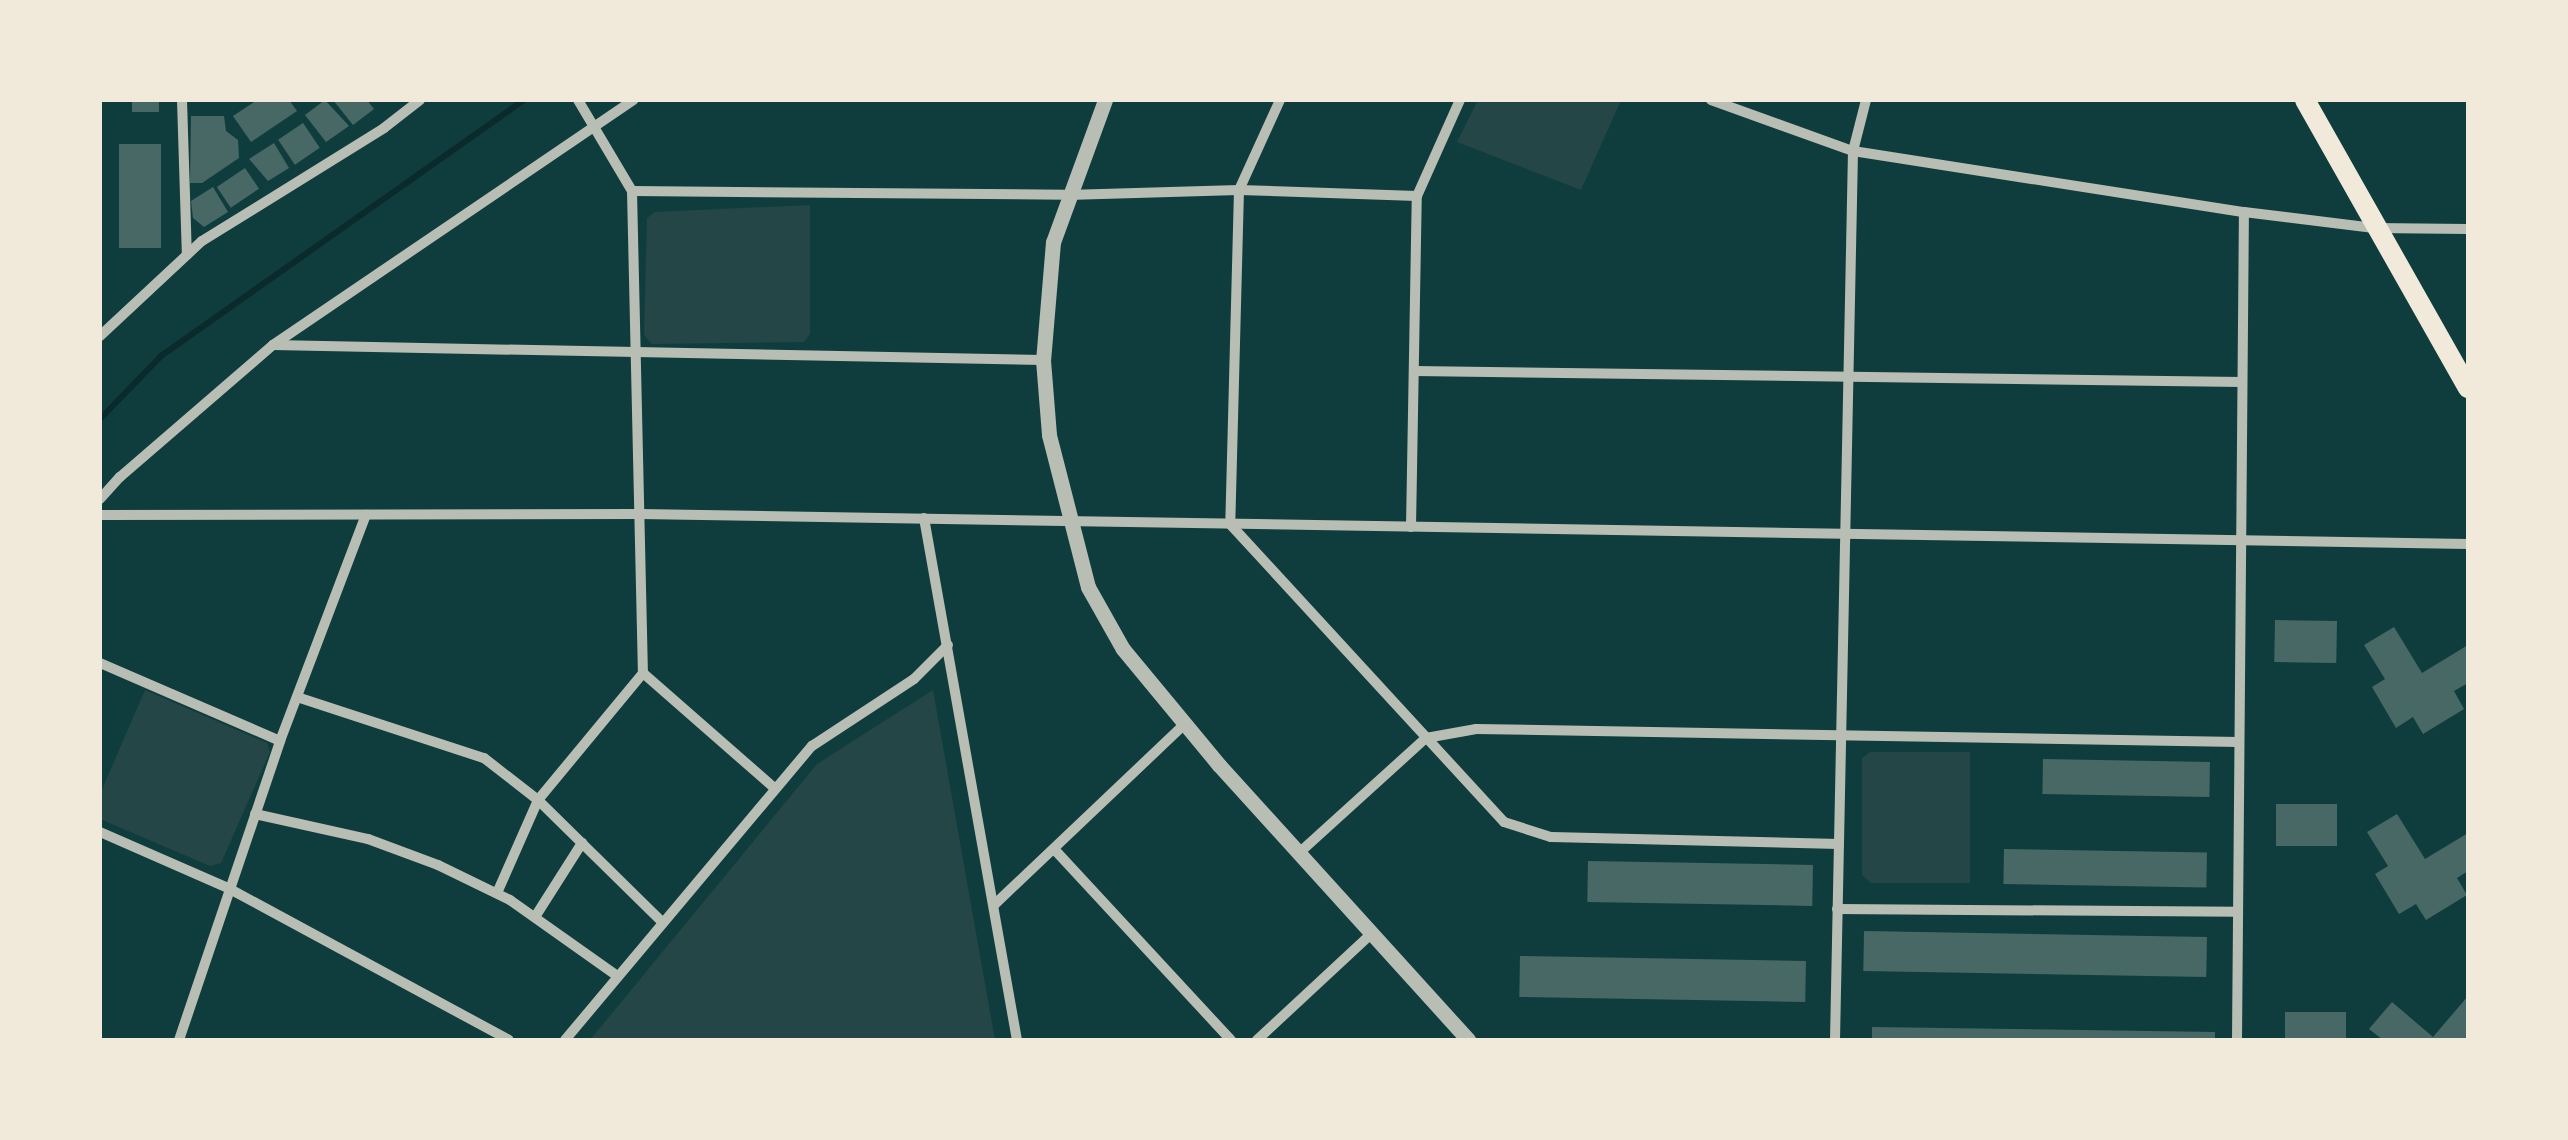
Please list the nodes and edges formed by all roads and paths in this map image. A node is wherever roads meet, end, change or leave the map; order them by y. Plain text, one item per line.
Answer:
1 (182, 100) edge
2 (420, 100) edge
3 (634, 100) edge
4 (1106, 100) edge
5 (1280, 100) edge
6 (1460, 100) edge
7 (1712, 100) edge
8 (1866, 100) edge
9 (2306, 100) edge
10 (581, 104) edge
11 (596, 128) junction
12 (1853, 151) junction
13 (1238, 190) junction
14 (632, 192) junction
15 (1067, 195) junction
16 (1417, 196) junction
17 (2244, 212) junction
18 (2374, 228) junction
19 (2468, 229) edge
20 (187, 255) junction
21 (100, 336) edge
22 (274, 345) junction
23 (636, 349) junction
24 (1043, 360) junction
25 (1414, 371) junction
26 (1849, 377) junction
27 (2466, 380) edge
28 (2242, 382) junction
29 (100, 499) edge
30 (366, 514) junction
31 (640, 514) junction
32 (100, 515) edge
33 (924, 518) junction
34 (1069, 520) junction
35 (1230, 524) junction
36 (1410, 527) junction
37 (1846, 537) junction
38 (2240, 543) junction
39 (2468, 544) edge
40 (948, 645) junction
41 (100, 664) edge
42 (643, 673) junction
43 (297, 697) junction
44 (1185, 724) junction
45 (1842, 733) junction
46 (1426, 738) junction
47 (280, 742) junction
48 (2239, 742) junction
49 (773, 788) junction
50 (538, 800) junction
51 (256, 814) junction
52 (100, 832) edge
53 (582, 843) junction
54 (1839, 844) junction
55 (1054, 849) junction
56 (1299, 853) junction
57 (228, 888) junction
58 (497, 893) junction
59 (994, 905) junction
60 (1838, 909) junction
61 (2238, 912) junction
62 (534, 917) junction
63 (661, 921) junction
64 (1372, 933) junction
65 (616, 975) junction
66 (184, 1038) edge
67 (510, 1040) edge
68 (565, 1040) edge
69 (1017, 1040) edge
70 (1231, 1040) edge
71 (1257, 1040) edge
72 (1468, 1040) edge
73 (1834, 1040) edge
74 (2237, 1040) edge

1 - 20 street
2 - 20 street
3 - 11 street
4 - 15 street
5 - 13 street
6 - 16 street
7 - 12 street
8 - 12 street
9 - 18 main road
10 - 11 street
11 - 14 street
11 - 22 street
12 - 17 street
12 - 26 street
13 - 15 street
13 - 16 street
13 - 35 street
14 - 15 street
14 - 23 street
15 - 24 street
16 - 25 street
17 - 18 street
17 - 28 street
18 - 19 street
18 - 27 main road
20 - 21 street
22 - 23 street
22 - 29 street
23 - 24 street
23 - 31 street
24 - 34 street
25 - 26 street
25 - 36 street
26 - 28 street
26 - 37 street
28 - 38 street
30 - 31 street
30 - 32 street
30 - 43 street
31 - 33 street
31 - 42 street
33 - 34 street
33 - 40 street
34 - 35 street
34 - 44 street
35 - 36 street
35 - 46 street
36 - 37 street
37 - 38 street
37 - 45 street
38 - 39 street
38 - 48 street
40 - 49 street
40 - 59 street
41 - 47 street
42 - 49 street
42 - 50 street
43 - 47 street
43 - 50 street
44 - 55 street
44 - 56 street
45 - 46 street
45 - 48 street
45 - 54 street
46 - 54 street
46 - 56 street
47 - 51 street
48 - 61 street
49 - 63 street
50 - 53 street
50 - 58 street
51 - 57 street
51 - 58 street
52 - 57 street
53 - 62 street
53 - 63 street
54 - 60 street
55 - 59 street
55 - 70 street
56 - 64 street
57 - 66 street
57 - 67 street
58 - 62 street
59 - 69 street
60 - 61 street
60 - 73 street
61 - 74 street
62 - 65 street
63 - 65 street
64 - 71 street
64 - 72 street
65 - 68 street

